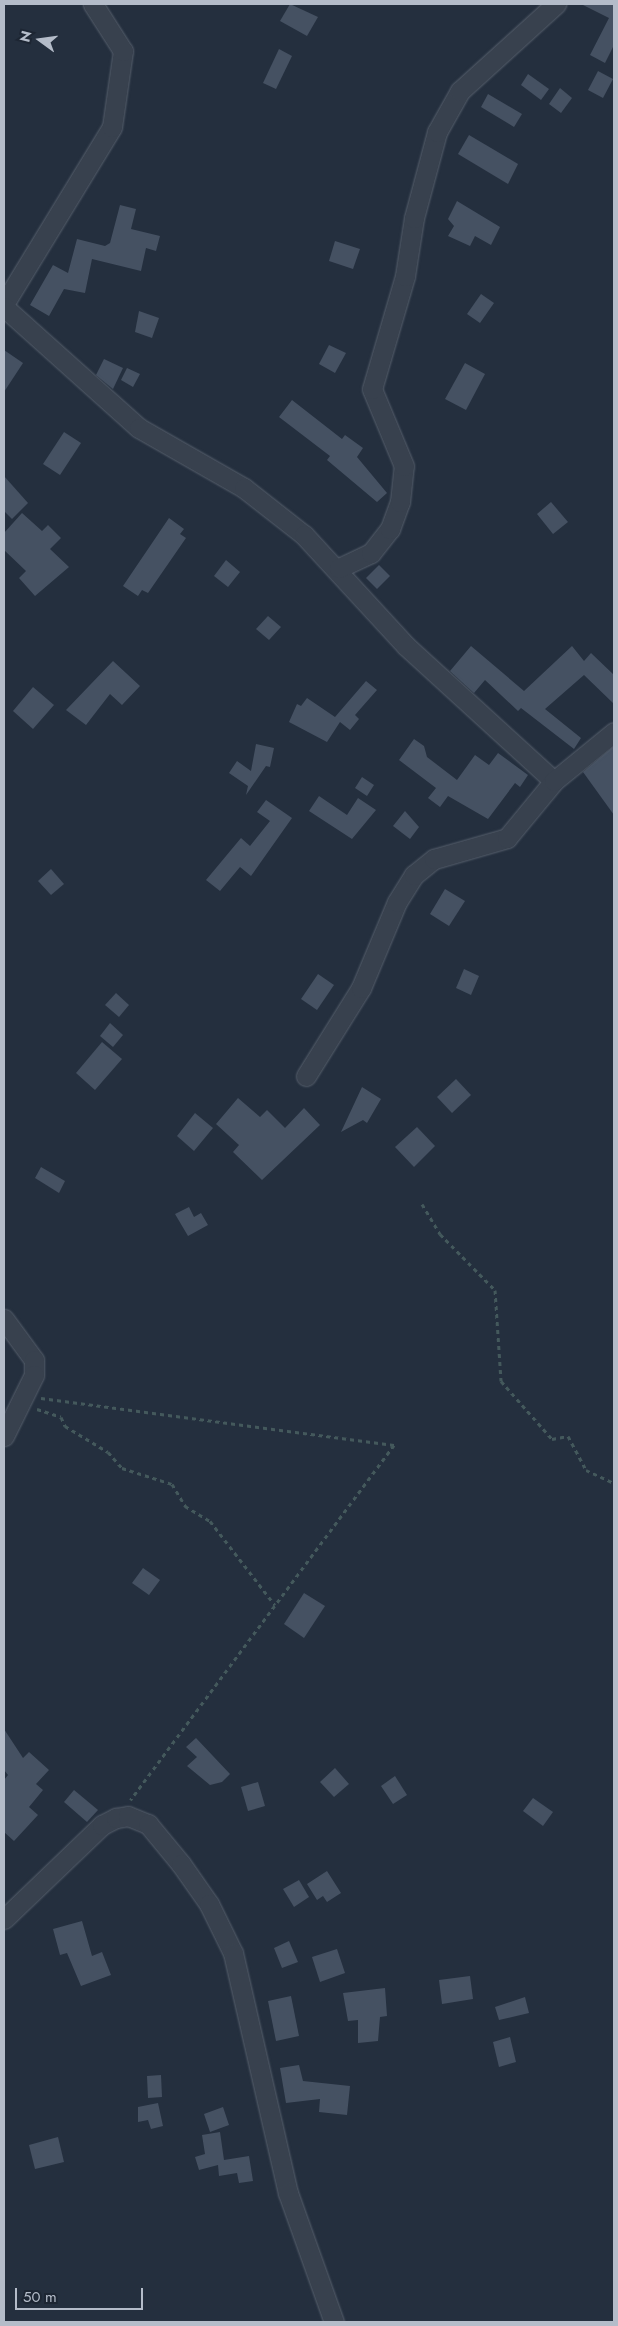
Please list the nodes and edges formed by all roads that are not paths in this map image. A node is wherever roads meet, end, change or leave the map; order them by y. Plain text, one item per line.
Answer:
1 (93, 4) edge
2 (556, 4) edge
3 (4, 304) edge
4 (4, 308) edge
5 (339, 568) junction
6 (614, 732) edge
7 (554, 781) junction
8 (306, 1076) dead end
9 (4, 1319) edge
10 (4, 1436) edge
11 (4, 1919) edge
12 (334, 2322) edge

1 - 3 street
2 - 5 street
4 - 5 street
5 - 7 street
6 - 7 street
7 - 8 street
9 - 10 street
11 - 12 street

